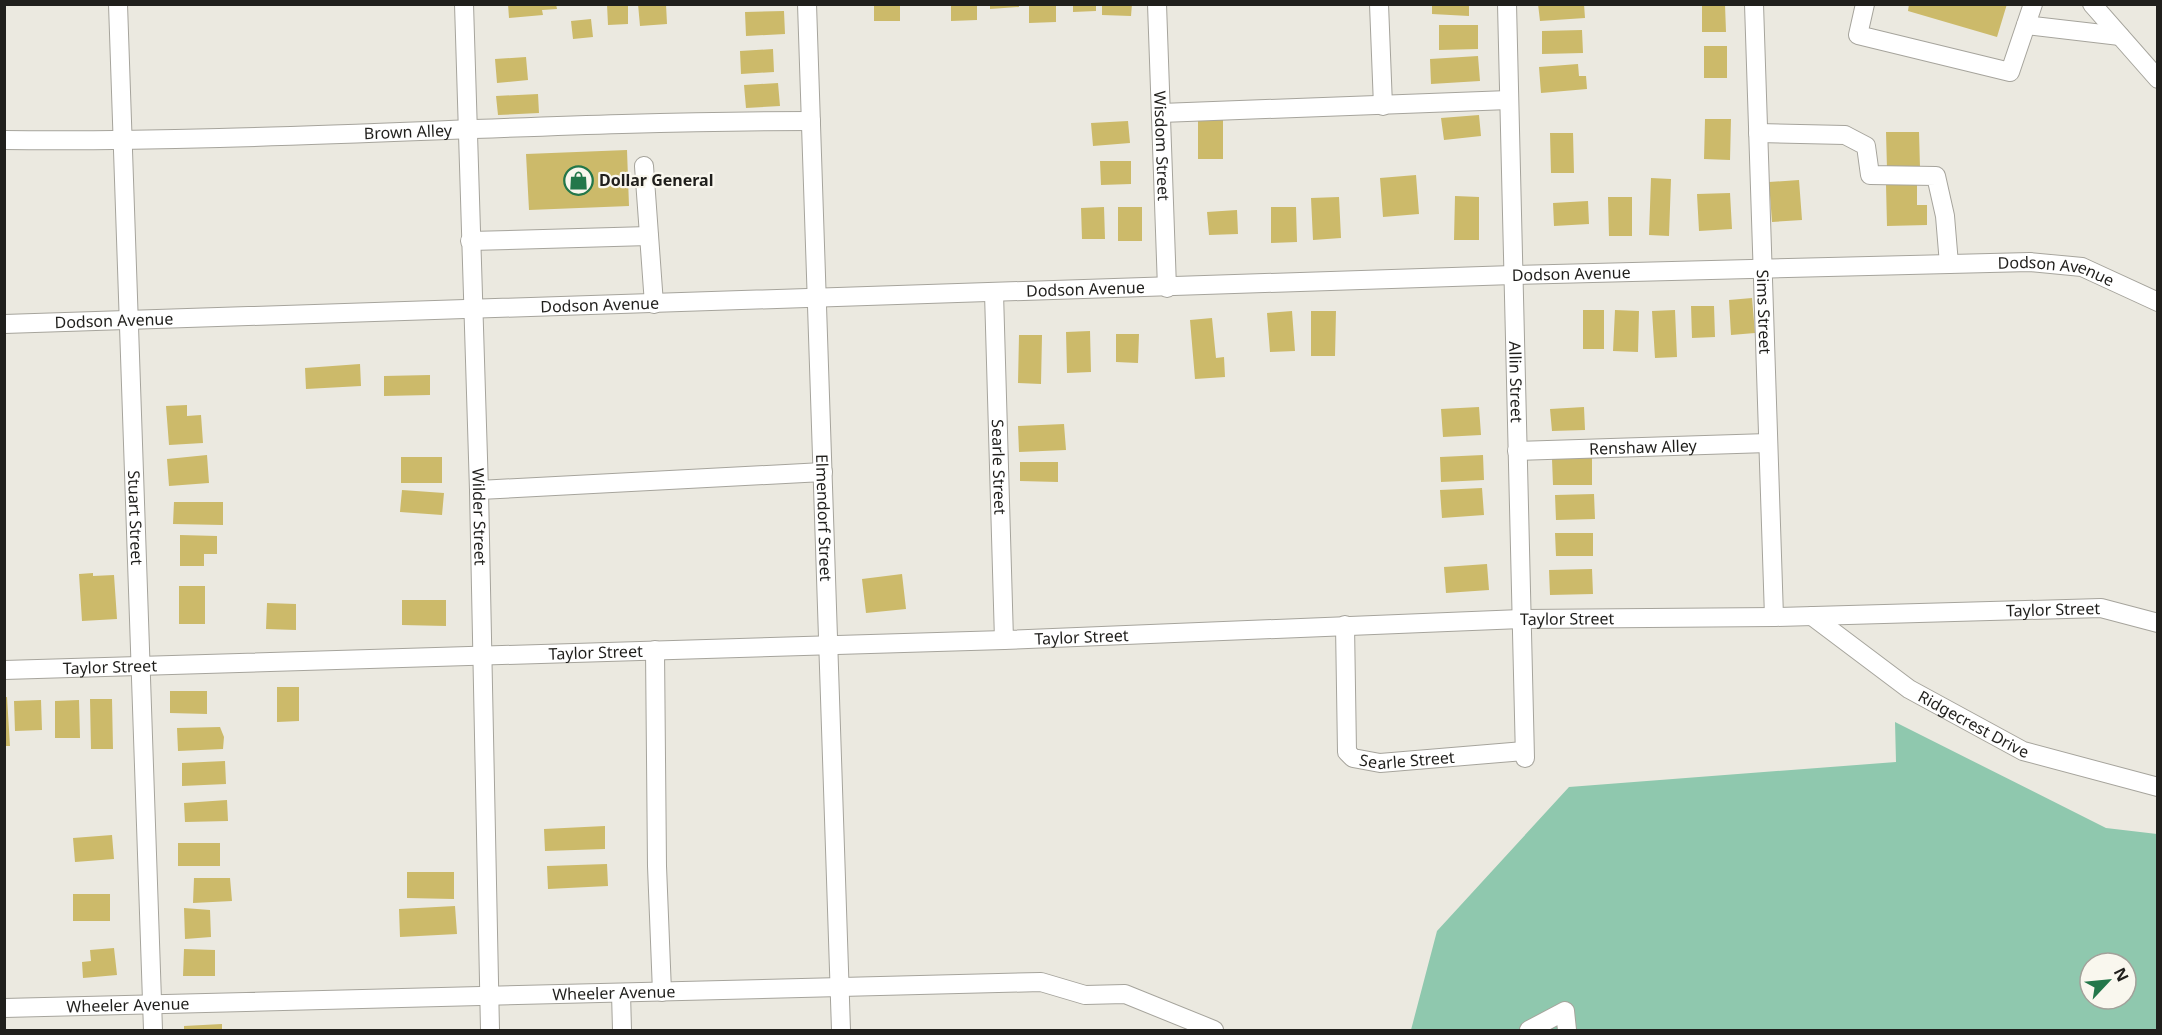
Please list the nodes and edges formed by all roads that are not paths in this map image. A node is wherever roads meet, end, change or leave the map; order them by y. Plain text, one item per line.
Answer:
1 (118, 4) edge
2 (464, 4) edge
3 (807, 4) edge
4 (1157, 4) edge
5 (1379, 4) edge
6 (1507, 4) edge
7 (1754, 4) edge
8 (1864, 4) edge
9 (2033, 4) edge
10 (2092, 4) edge
11 (2026, 25) junction
12 (2120, 36) junction
13 (2157, 79) edge
14 (1509, 100) junction
15 (1383, 106) junction
16 (1161, 113) junction
17 (811, 121) junction
18 (467, 131) junction
19 (1758, 133) junction
20 (4, 140) edge
21 (123, 141) junction
22 (644, 166) dead end
23 (649, 236) junction
24 (470, 242) junction
25 (1949, 264) junction
26 (1763, 270) junction
27 (1513, 275) junction
28 (1167, 288) junction
29 (994, 293) junction
30 (817, 298) junction
31 (2157, 302) edge
32 (654, 303) junction
33 (472, 310) junction
34 (128, 322) junction
35 (4, 324) edge
36 (1768, 443) junction
37 (1517, 451) junction
38 (823, 472) junction
39 (479, 490) junction
40 (1812, 616) junction
41 (1774, 617) junction
42 (1521, 619) junction
43 (2157, 622) edge
44 (1345, 625) junction
45 (1004, 640) junction
46 (829, 646) junction
47 (655, 650) junction
48 (482, 654) junction
49 (140, 666) junction
50 (4, 670) edge
51 (1525, 755) joint
52 (2157, 787) edge
53 (840, 986) junction
54 (662, 992) junction
55 (621, 993) junction
56 (489, 997) junction
57 (152, 1006) junction
58 (4, 1008) edge
59 (153, 1030) edge
60 (490, 1030) edge
61 (622, 1030) edge
62 (841, 1030) edge
63 (1214, 1030) edge
64 (1529, 1030) edge
65 (1567, 1030) edge

1 - 21 street, Stuart Street
2 - 18 street, Wilder Street
3 - 17 street, Elmendorf Street
4 - 16 street, Wisdom Street
5 - 15 street
6 - 14 street, Allin Street
7 - 19 street, Sims Street
8 - 11 street
9 - 11 street
10 - 12 street
11 - 12 street
12 - 13 street
14 - 15 street
14 - 27 street, Allin Street
15 - 16 street
16 - 28 street, Wisdom Street
17 - 18 street, Brown Alley
17 - 30 street, Elmendorf Street
18 - 21 street, Brown Alley
18 - 24 street, Wilder Street
19 - 25 street
19 - 26 street, Sims Street
20 - 21 street, Brown Alley
21 - 34 street, Stuart Street
22 - 23 street
23 - 24 street
23 - 32 street
24 - 33 street, Wilder Street
25 - 26 street, Dodson Avenue
25 - 31 street, Dodson Avenue
26 - 27 street, Dodson Avenue
26 - 36 street, Sims Street
27 - 28 street, Dodson Avenue
27 - 37 street, Allin Street
28 - 29 street, Dodson Avenue
29 - 30 street, Dodson Avenue
29 - 45 street, Searle Street
30 - 32 street, Dodson Avenue
30 - 38 street, Elmendorf Street
32 - 33 street, Dodson Avenue
33 - 34 street, Dodson Avenue
33 - 39 street, Wilder Street
34 - 35 street, Dodson Avenue
34 - 49 street, Stuart Street
36 - 37 street, Renshaw Alley
36 - 41 street, Sims Street
37 - 42 street, Allin Street
38 - 39 street
38 - 46 street, Elmendorf Street
39 - 48 street, Wilder Street
40 - 41 street, Taylor Street
40 - 43 street, Taylor Street
40 - 52 street, Ridgecrest Drive
41 - 42 street, Taylor Street
42 - 44 street, Taylor Street
42 - 51 street, Allin Street
44 - 45 street, Taylor Street
44 - 51 street, Searle Street
45 - 46 street, Taylor Street
46 - 47 street, Taylor Street
46 - 53 street, Elmendorf Street
47 - 48 street, Taylor Street
47 - 54 street
48 - 49 street, Taylor Street
48 - 56 street, Wilder Street
49 - 50 street, Taylor Street
49 - 57 street, Stuart Street
53 - 54 street, Wheeler Avenue
53 - 62 street, Elmendorf Street
53 - 63 street, Wheeler Avenue
54 - 55 street, Wheeler Avenue
55 - 56 street, Wheeler Avenue
55 - 61 street
56 - 57 street, Wheeler Avenue
56 - 60 street, Wilder Street
57 - 58 street, Wheeler Avenue
57 - 59 street, Stuart Street
64 - 65 street

